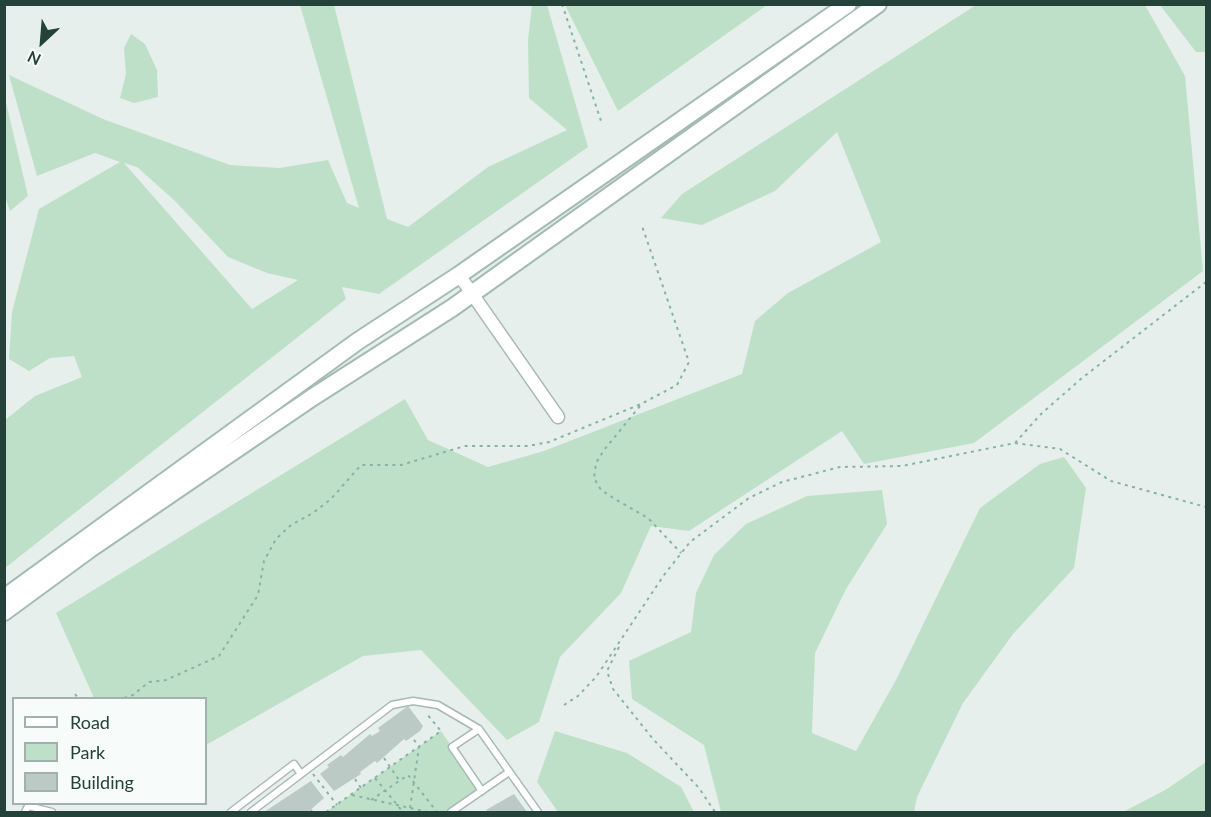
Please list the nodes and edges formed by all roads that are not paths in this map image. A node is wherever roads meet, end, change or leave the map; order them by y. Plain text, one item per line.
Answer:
1 (848, 4) edge
2 (878, 4) edge
3 (459, 275) junction
4 (472, 293) junction
5 (558, 417) dead end
6 (4, 598) edge
7 (4, 612) edge
8 (479, 729) junction
9 (509, 772) junction
10 (302, 774) junction
11 (482, 791) junction
12 (27, 809) edge
13 (18, 813) edge
14 (52, 813) edge
15 (231, 813) edge
16 (251, 813) edge
17 (451, 813) edge
18 (538, 813) edge

1 - 3 main road
2 - 4 main road
3 - 4 street
3 - 6 main road
4 - 5 street
4 - 7 main road
8 - 9 lane
8 - 10 lane
8 - 11 lane
9 - 11 lane
9 - 18 lane
10 - 15 lane
10 - 16 lane
11 - 17 lane
12 - 13 lane
12 - 14 lane

